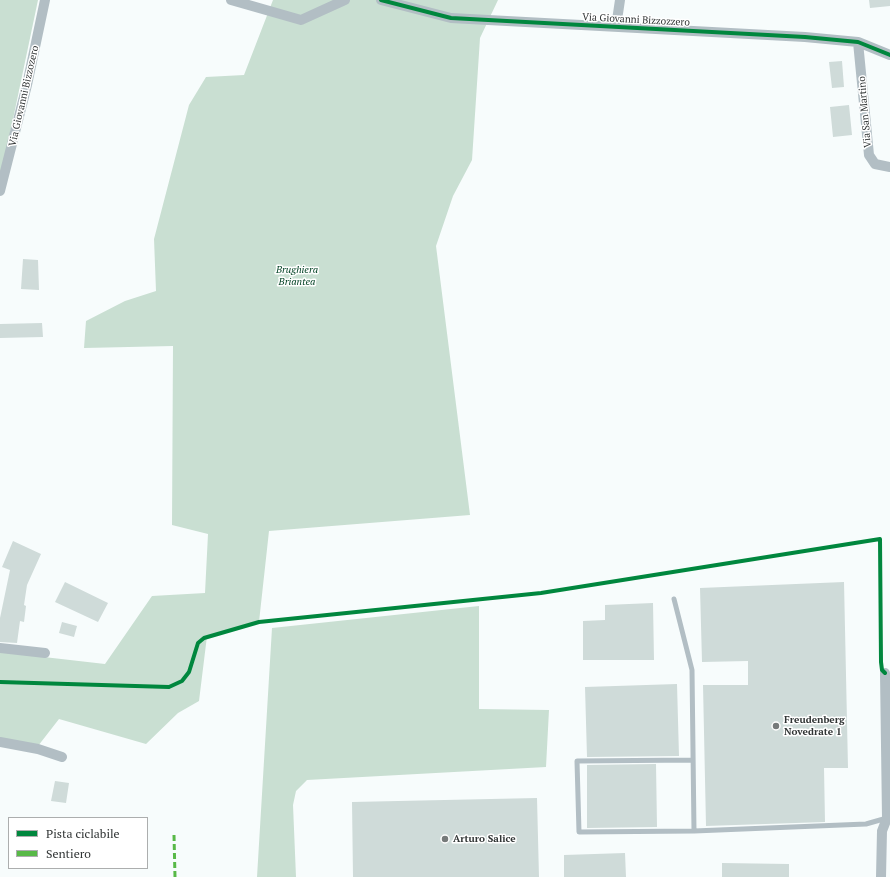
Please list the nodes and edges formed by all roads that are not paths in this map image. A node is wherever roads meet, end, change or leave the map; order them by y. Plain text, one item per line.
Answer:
1 (45, 0) edge
2 (231, 0) edge
3 (346, 0) edge
4 (381, 0) edge
5 (620, 0) edge
6 (616, 27) junction
7 (858, 42) junction
8 (890, 56) edge
9 (890, 167) edge
10 (0, 191) edge
11 (674, 599) dead end
12 (0, 648) edge
13 (45, 653) dead end
14 (885, 673) dead end
15 (0, 742) edge
16 (62, 757) dead end
17 (693, 760) junction
18 (888, 818) edge
19 (694, 831) junction
20 (881, 877) edge

1 - 10 street, Via Giovanni Bizzozero
2 - 3 street
4 - 6 street, Via Giovanni Bizzozzero
5 - 6 street
6 - 7 street, Via Giovanni Bizzozzero
7 - 8 street, Via Giovanni Bizzozzero
7 - 9 street, Via San Martino
11 - 17 lane
12 - 13 street
14 - 18 street
15 - 16 street
17 - 19 lane
17 - 19 lane
18 - 19 lane
18 - 20 street

